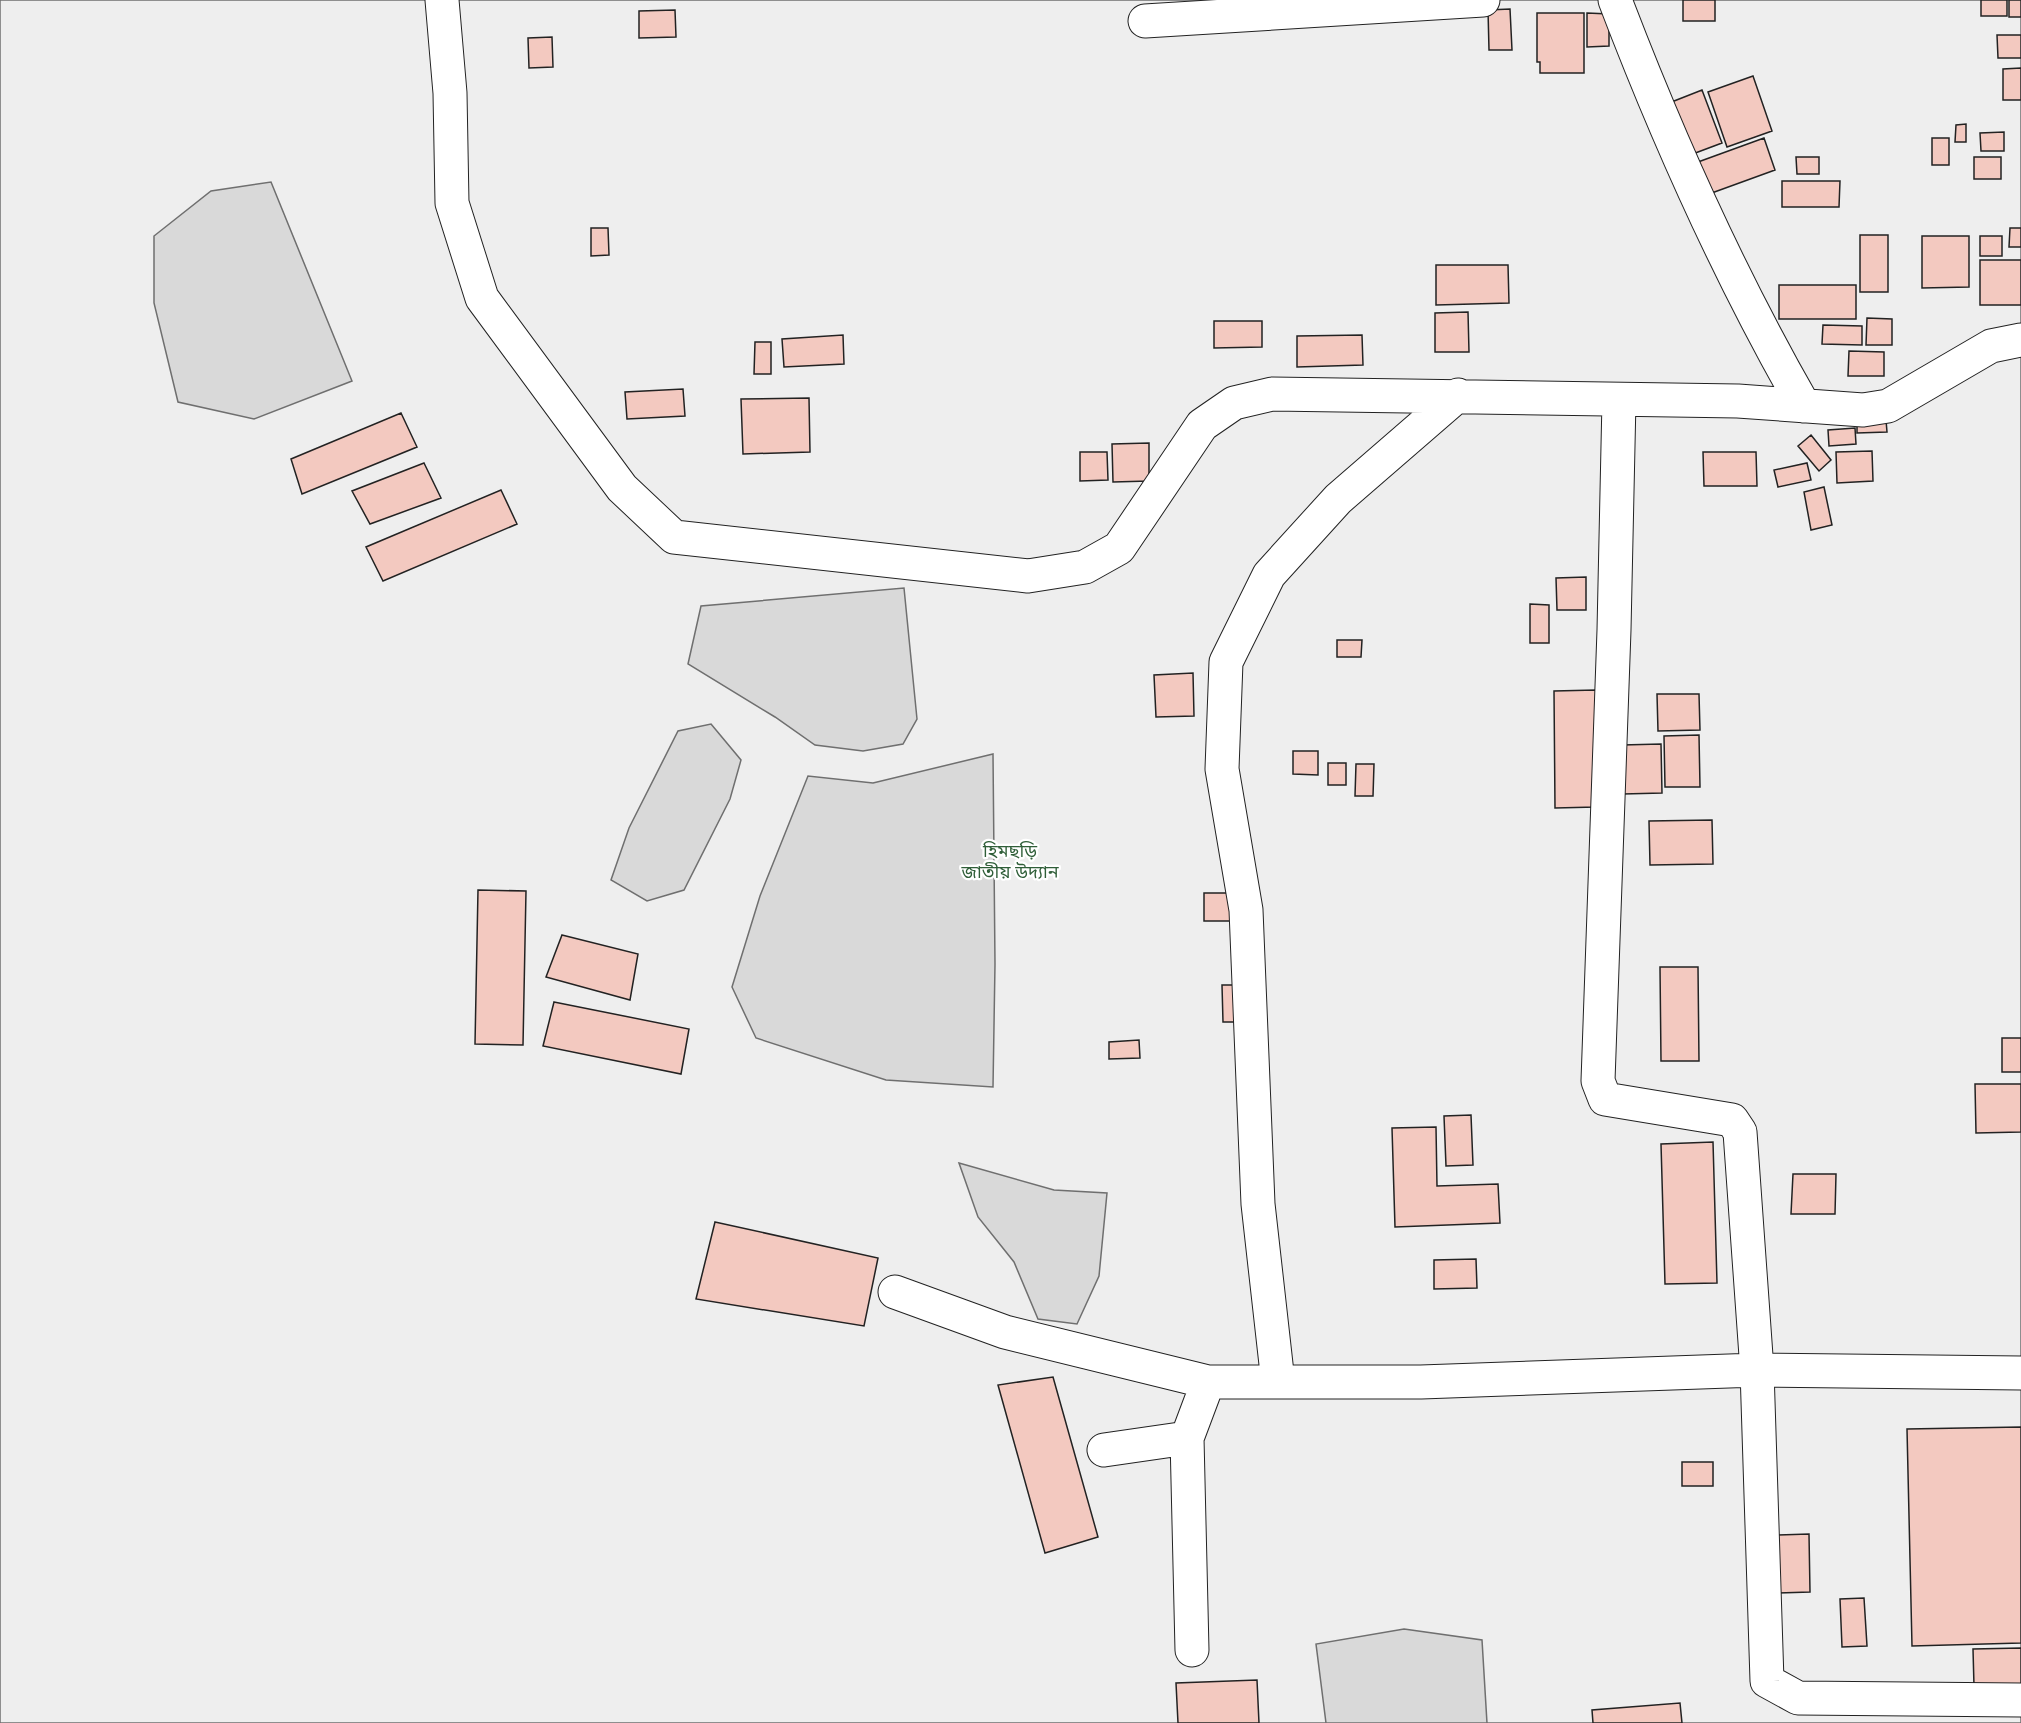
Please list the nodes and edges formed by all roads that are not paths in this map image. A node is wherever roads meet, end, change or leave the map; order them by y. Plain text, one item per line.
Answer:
1 (442, 0) edge
2 (1483, 0) edge
3 (1615, 0) edge
4 (1145, 21) dead end
5 (2021, 340) edge
6 (1458, 395) junction
7 (1619, 400) junction
8 (1804, 406) junction
9 (895, 1292) dead end
10 (1757, 1370) junction
11 (2021, 1373) edge
12 (1208, 1382) junction
13 (1278, 1382) junction
14 (1187, 1438) junction
15 (1104, 1450) dead end
16 (1192, 1650) dead end
17 (2021, 1700) edge

1 - 6 street
2 - 4 street
3 - 8 street
5 - 8 street
6 - 7 street
6 - 13 street
7 - 8 street
7 - 10 street
9 - 12 street
10 - 11 street
10 - 13 street
10 - 17 street
12 - 13 street
12 - 14 street
14 - 15 street
14 - 16 street

